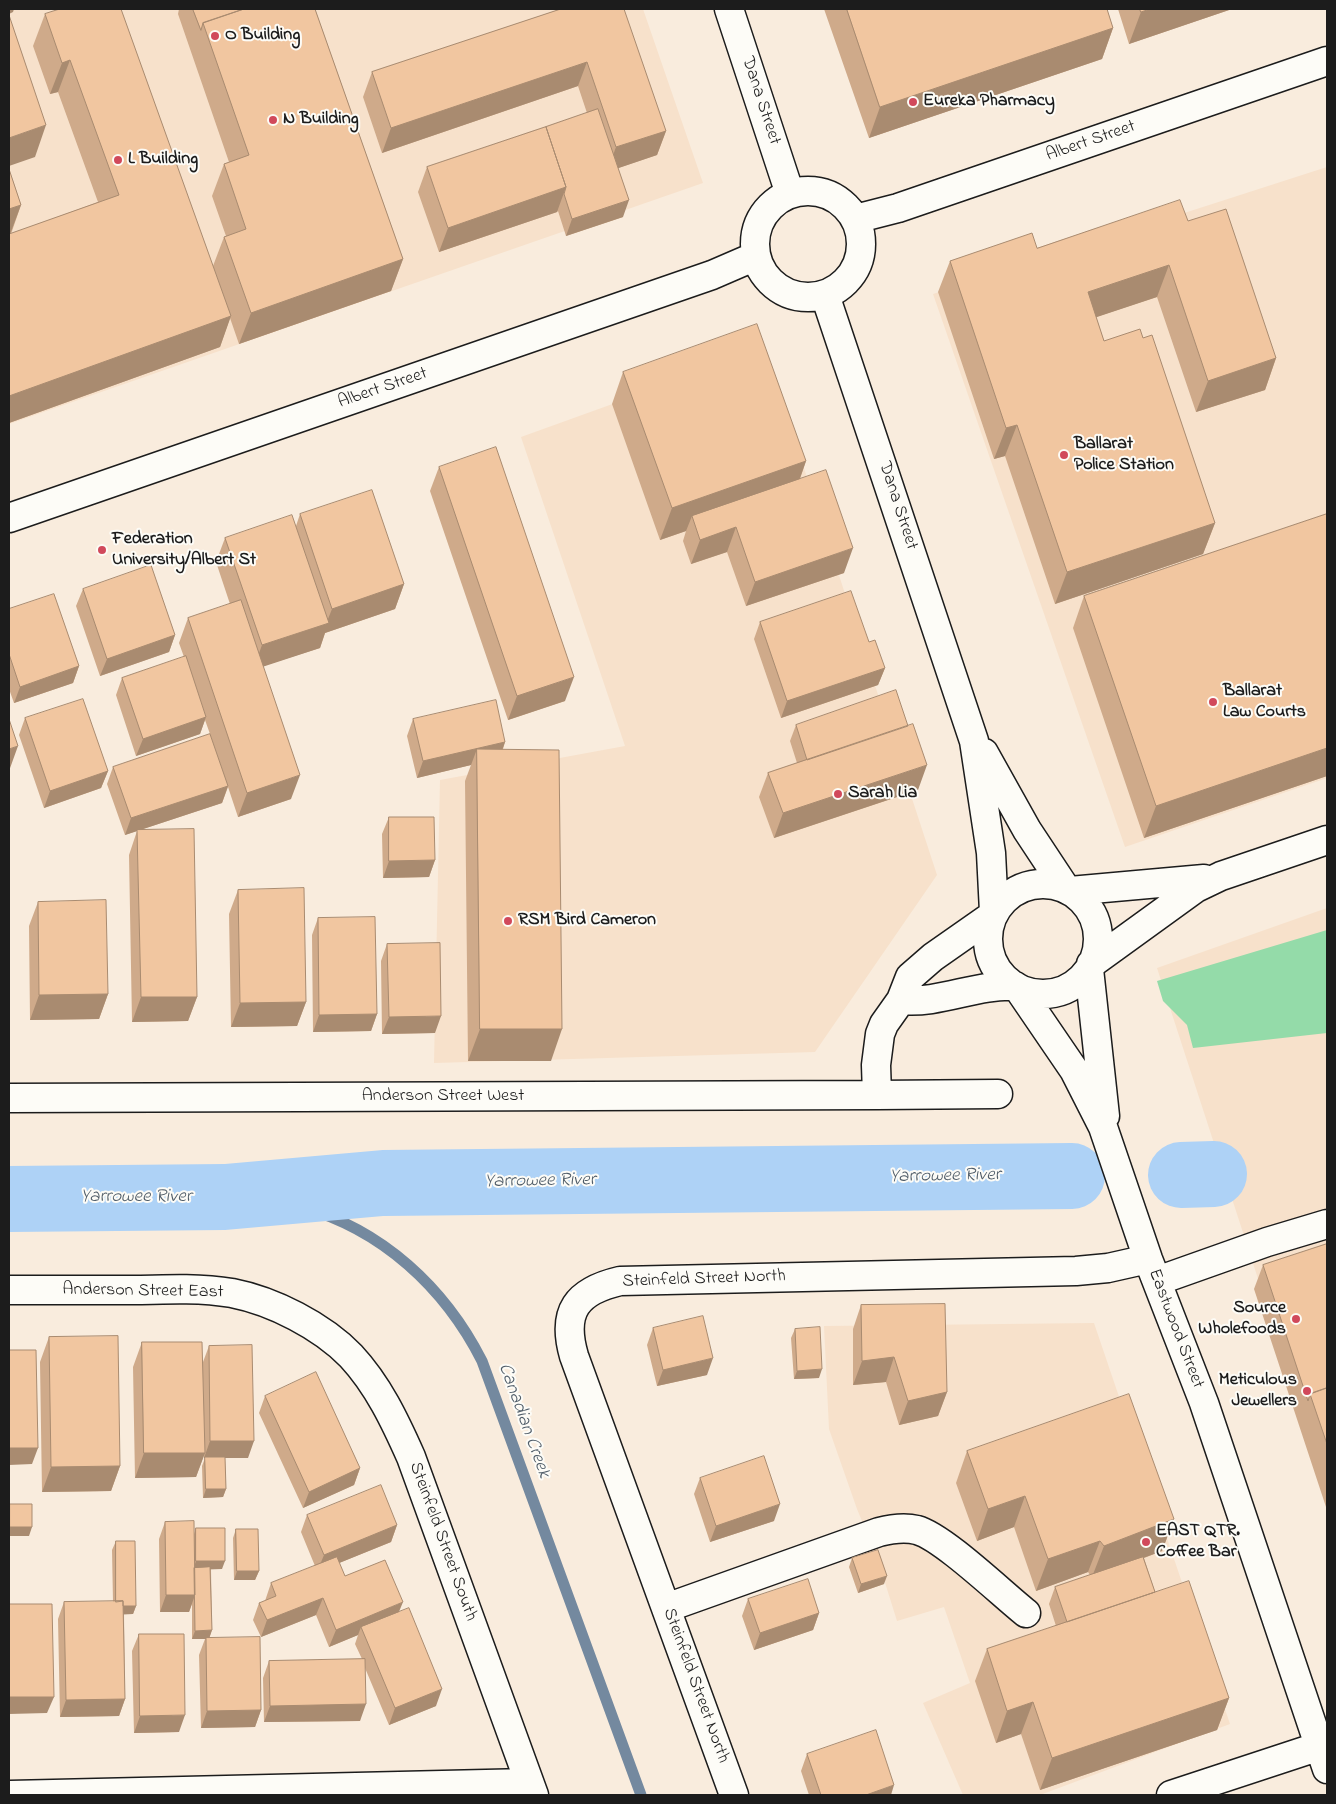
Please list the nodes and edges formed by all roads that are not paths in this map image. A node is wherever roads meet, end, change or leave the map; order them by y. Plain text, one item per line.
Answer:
1 (729, 9) edge
2 (1327, 61) edge
3 (790, 194) junction
4 (854, 219) junction
5 (756, 256) junction
6 (825, 295) junction
7 (9, 518) edge
8 (968, 718) junction
9 (1327, 840) edge
10 (1220, 876) junction
11 (1068, 890) junction
12 (993, 914) junction
13 (1090, 966) junction
14 (1016, 987) junction
15 (901, 1000) junction
16 (998, 1094) dead end
17 (877, 1095) junction
18 (9, 1098) edge
19 (1110, 1144) junction
20 (1327, 1224) edge
21 (1153, 1270) junction
22 (9, 1290) edge
23 (302, 1321) joint
24 (666, 1608) junction
25 (1026, 1613) dead end
26 (1323, 1757) edge
27 (532, 1789) edge
28 (10, 1795) edge
29 (734, 1795) edge
30 (1171, 1795) edge

1 - 3 street, Dana Street
2 - 4 street, Albert Street
3 - 4 street
3 - 5 street
4 - 6 street
5 - 6 street
5 - 7 street, Albert Street
6 - 8 street, Dana Street
8 - 11 street, Dana Street
8 - 12 street, Dana Street
9 - 10 street
10 - 11 street
10 - 13 street
11 - 12 street
11 - 13 street
12 - 14 street
12 - 15 street
13 - 14 street
13 - 19 street, Eastwood Street
14 - 15 street
14 - 19 street, Eastwood Street
15 - 17 street
16 - 17 street, Anderson Street West
17 - 18 street, Anderson Street West
19 - 21 street, Eastwood Street
20 - 21 street
21 - 24 street, Steinfeld Street North
21 - 26 street, Eastwood Street
22 - 23 street, Anderson Street East
23 - 27 street, Steinfeld Street South
24 - 25 street
24 - 29 street, Steinfeld Street North
26 - 30 street
27 - 28 street

